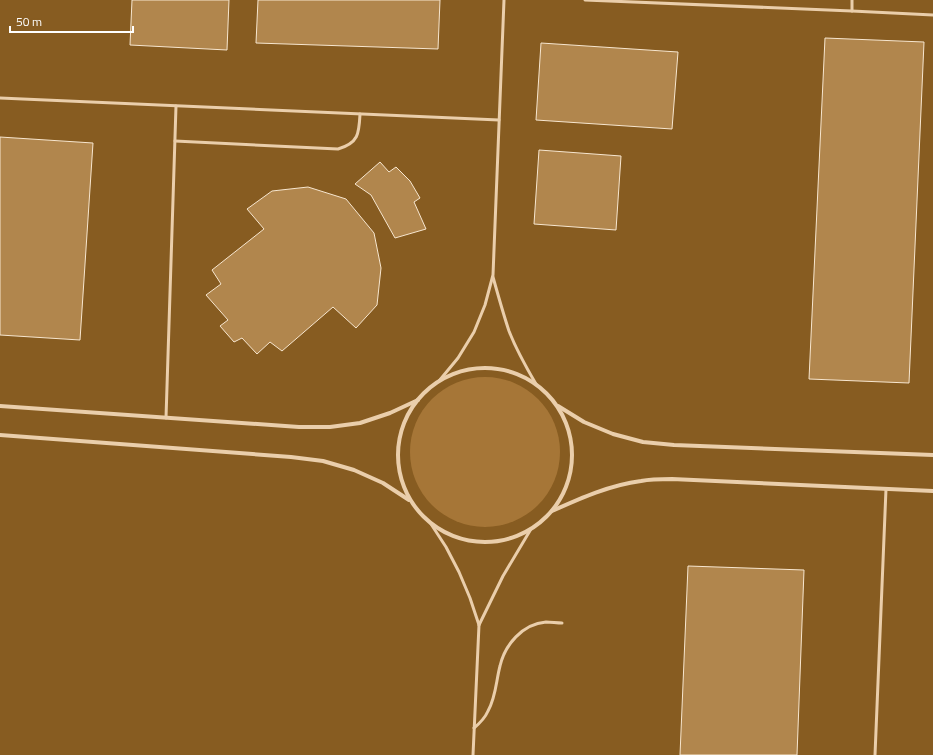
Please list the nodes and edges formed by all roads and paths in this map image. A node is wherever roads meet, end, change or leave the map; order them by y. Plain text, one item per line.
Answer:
1 (504, 0) edge
2 (585, 0) edge
3 (852, 0) edge
4 (852, 11) junction
5 (933, 15) edge
6 (0, 98) edge
7 (176, 106) junction
8 (360, 114) junction
9 (499, 120) junction
10 (175, 141) junction
11 (493, 275) junction
12 (439, 381) junction
13 (536, 384) junction
14 (418, 399) junction
15 (0, 406) edge
16 (558, 406) junction
17 (166, 418) junction
18 (0, 435) edge
19 (933, 456) edge
20 (886, 489) junction
21 (933, 491) edge
22 (410, 501) junction
23 (552, 511) junction
24 (430, 524) junction
25 (531, 529) junction
26 (562, 623) dead end
27 (479, 625) junction
28 (474, 728) junction
29 (473, 755) edge
30 (875, 755) edge

1 - 9 lane
2 - 4 lane
3 - 4 lane
4 - 5 lane
6 - 7 lane
7 - 8 lane
7 - 10 lane
8 - 9 lane
8 - 10 lane
9 - 11 lane
10 - 17 lane
11 - 12 lane
11 - 13 lane
12 - 13 street
12 - 14 street
13 - 16 street
14 - 17 street
14 - 22 street
15 - 17 street
16 - 19 street
16 - 23 street
18 - 22 street
20 - 21 street
20 - 23 street
20 - 30 lane
22 - 24 street
23 - 25 street
24 - 25 street
24 - 27 lane
25 - 27 lane
26 - 28 lane
27 - 28 lane
28 - 29 lane

